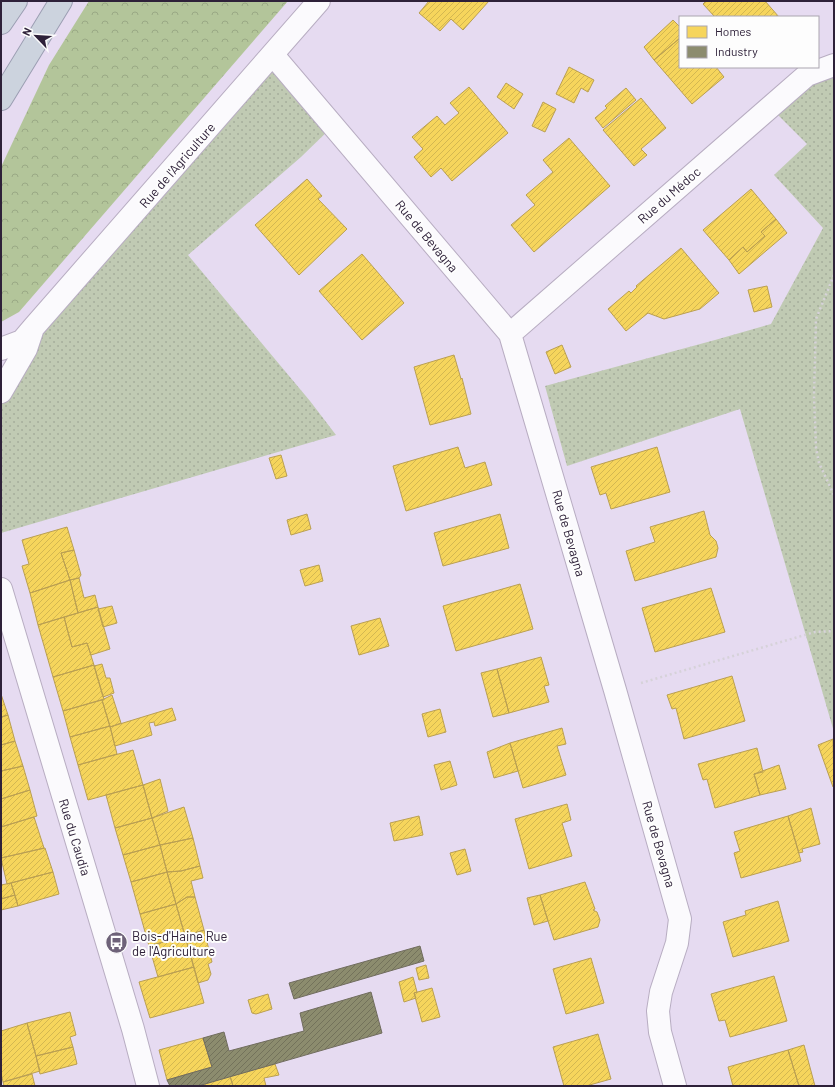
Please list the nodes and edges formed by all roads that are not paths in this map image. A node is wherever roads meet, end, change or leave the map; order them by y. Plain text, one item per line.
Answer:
1 (16, 1) edge
2 (61, 1) edge
3 (319, 1) edge
4 (1, 23) edge
5 (273, 55) junction
6 (834, 65) edge
7 (1, 99) edge
8 (33, 328) junction
9 (510, 334) junction
10 (3, 348) edge
11 (2, 389) edge
12 (1, 589) edge
13 (148, 1086) edge
14 (675, 1086) edge

1 - 4 highway
2 - 7 highway
3 - 5 street, Rue de l'Agriculture
5 - 8 street, Rue de l'Agriculture
5 - 9 street, Rue de Bevagna
6 - 9 street, Rue du Médoc
8 - 10 street, Rue de l'Agriculture
8 - 11 street, Rue de l'Agriculture
9 - 14 street, Rue de Bevagna
12 - 13 street, Rue du Caudia

